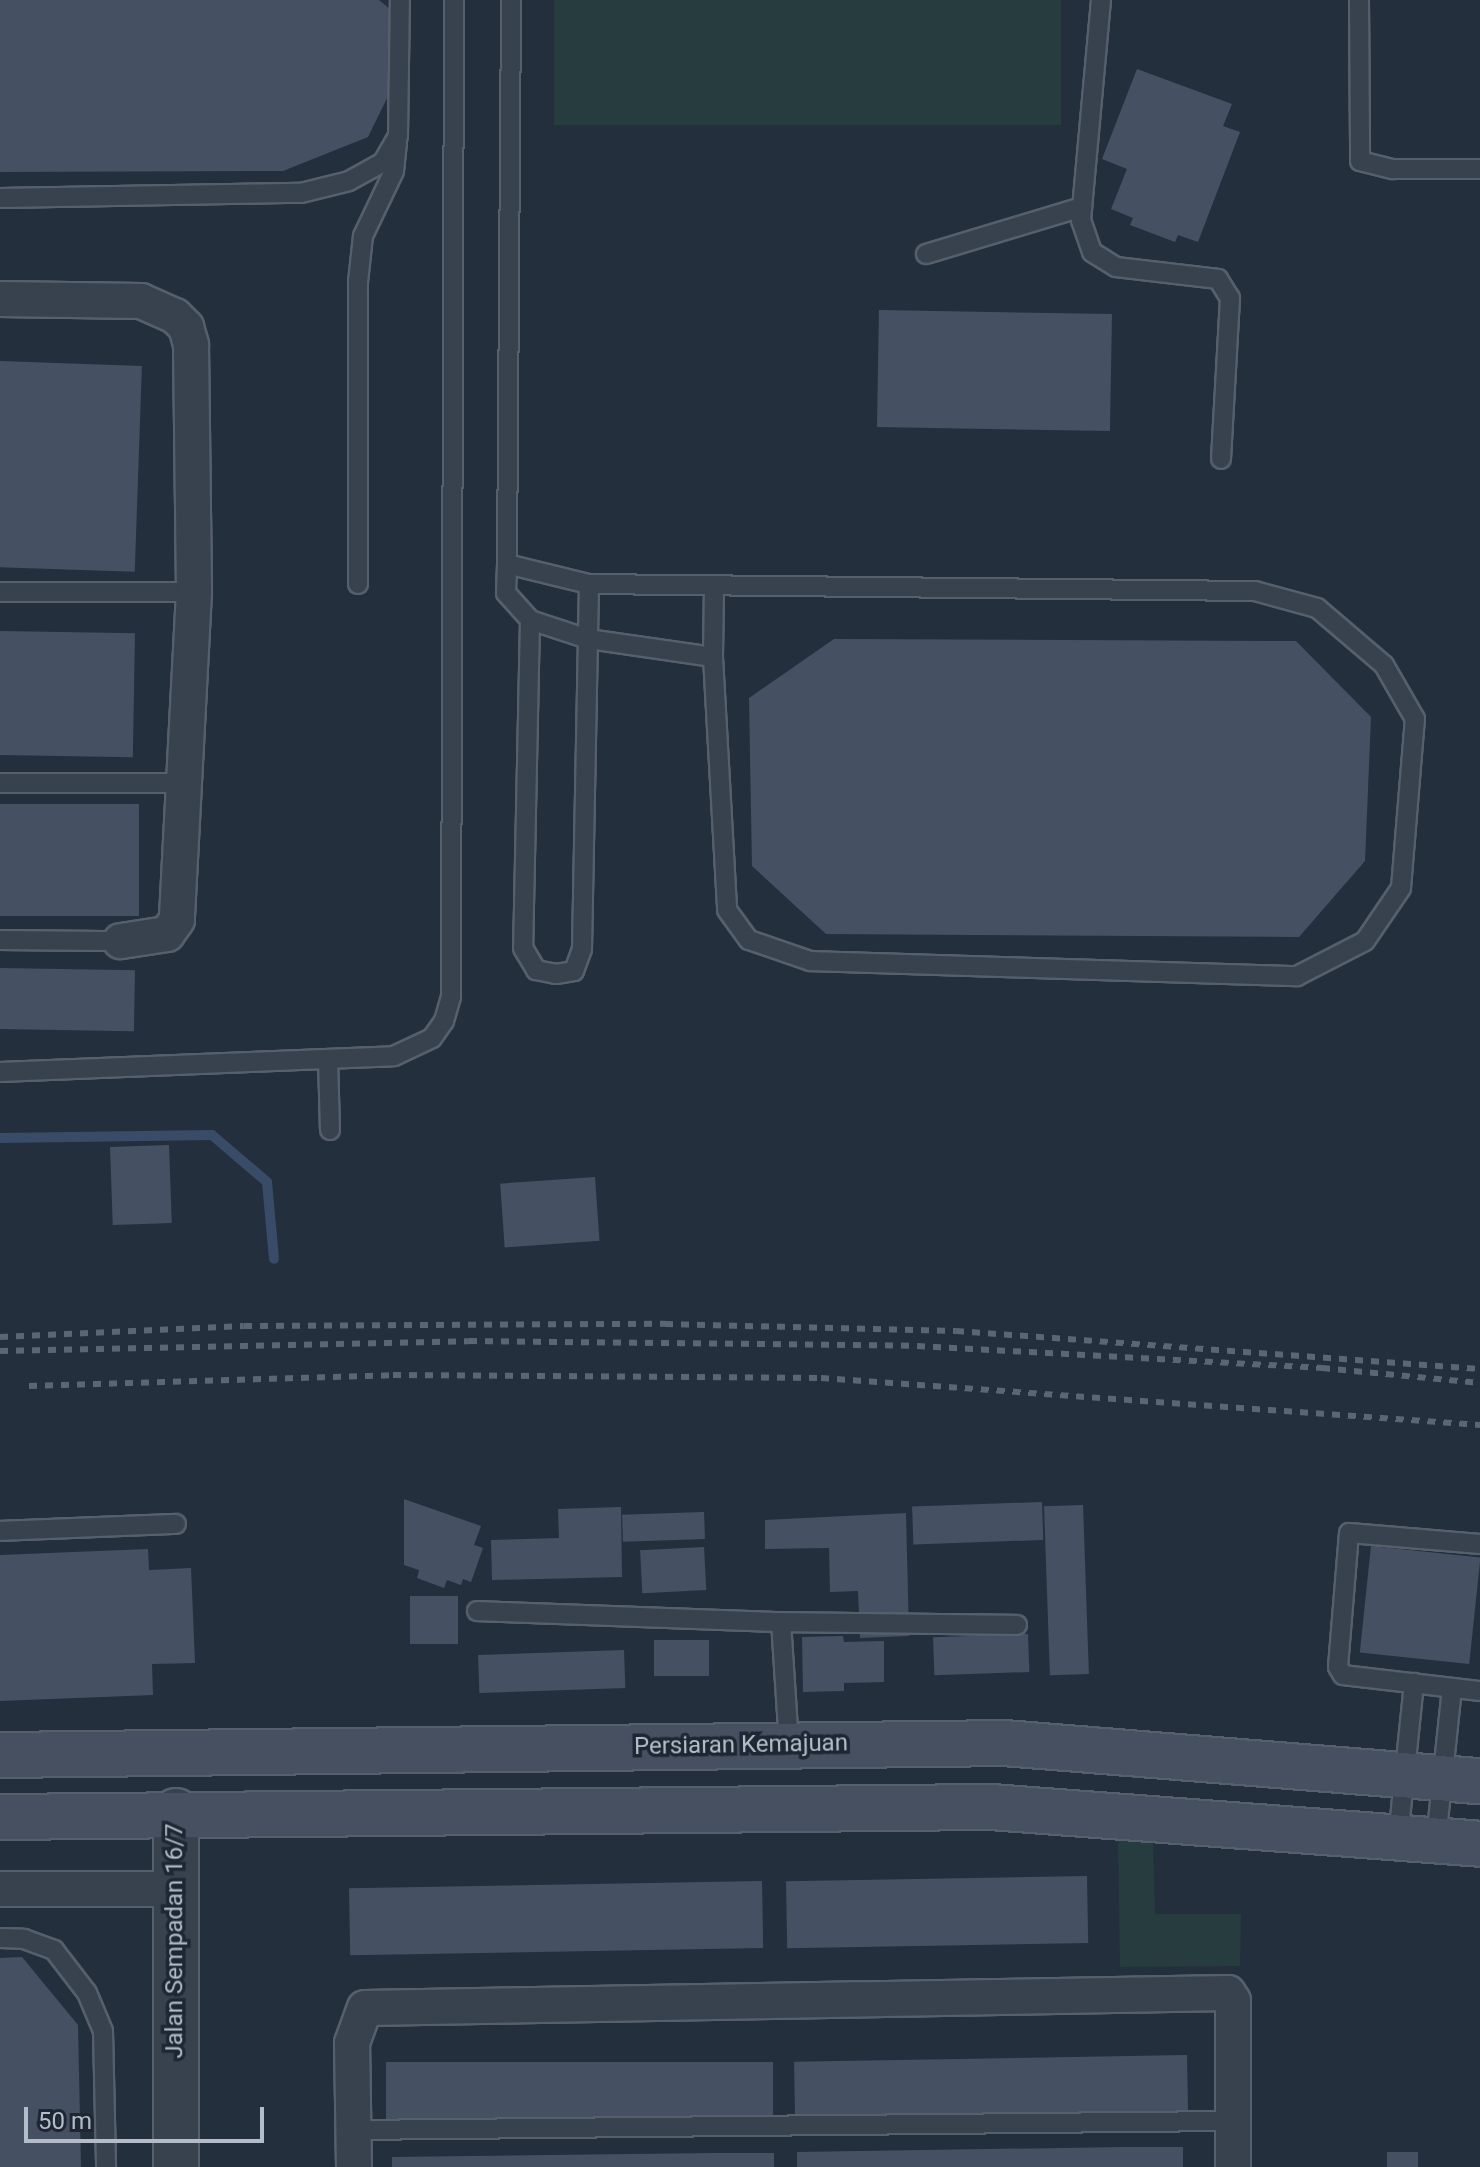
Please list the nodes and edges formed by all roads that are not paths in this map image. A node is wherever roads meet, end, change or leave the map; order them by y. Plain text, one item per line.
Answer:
1 (400, 0) edge
2 (454, 0) edge
3 (511, 0) edge
4 (1101, 0) edge
5 (1359, 0) edge
6 (398, 136) junction
7 (1480, 169) edge
8 (0, 198) edge
9 (1082, 207) junction
10 (926, 254) dead end
11 (0, 299) edge
12 (1221, 459) dead end
13 (507, 564) junction
14 (358, 584) dead end
15 (589, 584) junction
16 (714, 587) junction
17 (0, 592) edge
18 (194, 592) junction
19 (530, 620) junction
20 (588, 639) junction
21 (713, 657) junction
22 (0, 783) edge
23 (184, 783) junction
24 (0, 940) edge
25 (121, 941) joint
26 (328, 1059) junction
27 (0, 1072) edge
28 (330, 1130) dead end
29 (176, 1524) dead end
30 (0, 1531) edge
31 (1480, 1544) edge
32 (477, 1611) dead end
33 (781, 1622) junction
34 (1017, 1625) dead end
35 (1414, 1683) junction
36 (1452, 1688) junction
37 (1480, 1691) edge
38 (789, 1745) junction
39 (0, 1755) edge
40 (1442, 1777) edge
41 (176, 1811) junction
42 (0, 1817) edge
43 (1417, 1839) junction
44 (1480, 1844) edge
45 (0, 1889) edge
46 (174, 1889) junction
47 (0, 1938) edge
48 (1233, 2121) junction
49 (353, 2130) junction
50 (106, 2167) edge
51 (176, 2167) edge
52 (354, 2167) edge
53 (1233, 2167) edge

1 - 6 lane
2 - 26 lane
3 - 13 lane
4 - 9 lane
5 - 7 lane
6 - 8 lane
6 - 14 lane
9 - 10 lane
9 - 12 lane
11 - 18 street
13 - 15 lane
13 - 19 lane
15 - 16 lane
15 - 20 lane
16 - 21 lane
16 - 21 lane
17 - 18 lane
18 - 23 street
19 - 20 lane
19 - 20 lane
20 - 21 lane
22 - 23 lane
23 - 25 street
24 - 25 lane
26 - 27 lane
26 - 28 lane
29 - 30 lane
31 - 35 lane
32 - 33 lane
33 - 34 lane
33 - 38 lane
35 - 36 lane
35 - 40 lane
36 - 37 lane
36 - 40 lane
38 - 39 main road, Persiaran Kemajuan
38 - 40 main road, Persiaran Kemajuan
40 - 43 lane
40 - 43 lane
41 - 42 main road
41 - 43 main road
41 - 46 street, Jalan Sempadan 16/7
43 - 44 main road
45 - 46 street
46 - 51 street, Jalan Sempadan 16/7
47 - 50 lane
48 - 49 lane
48 - 49 street
48 - 53 street
49 - 52 street

